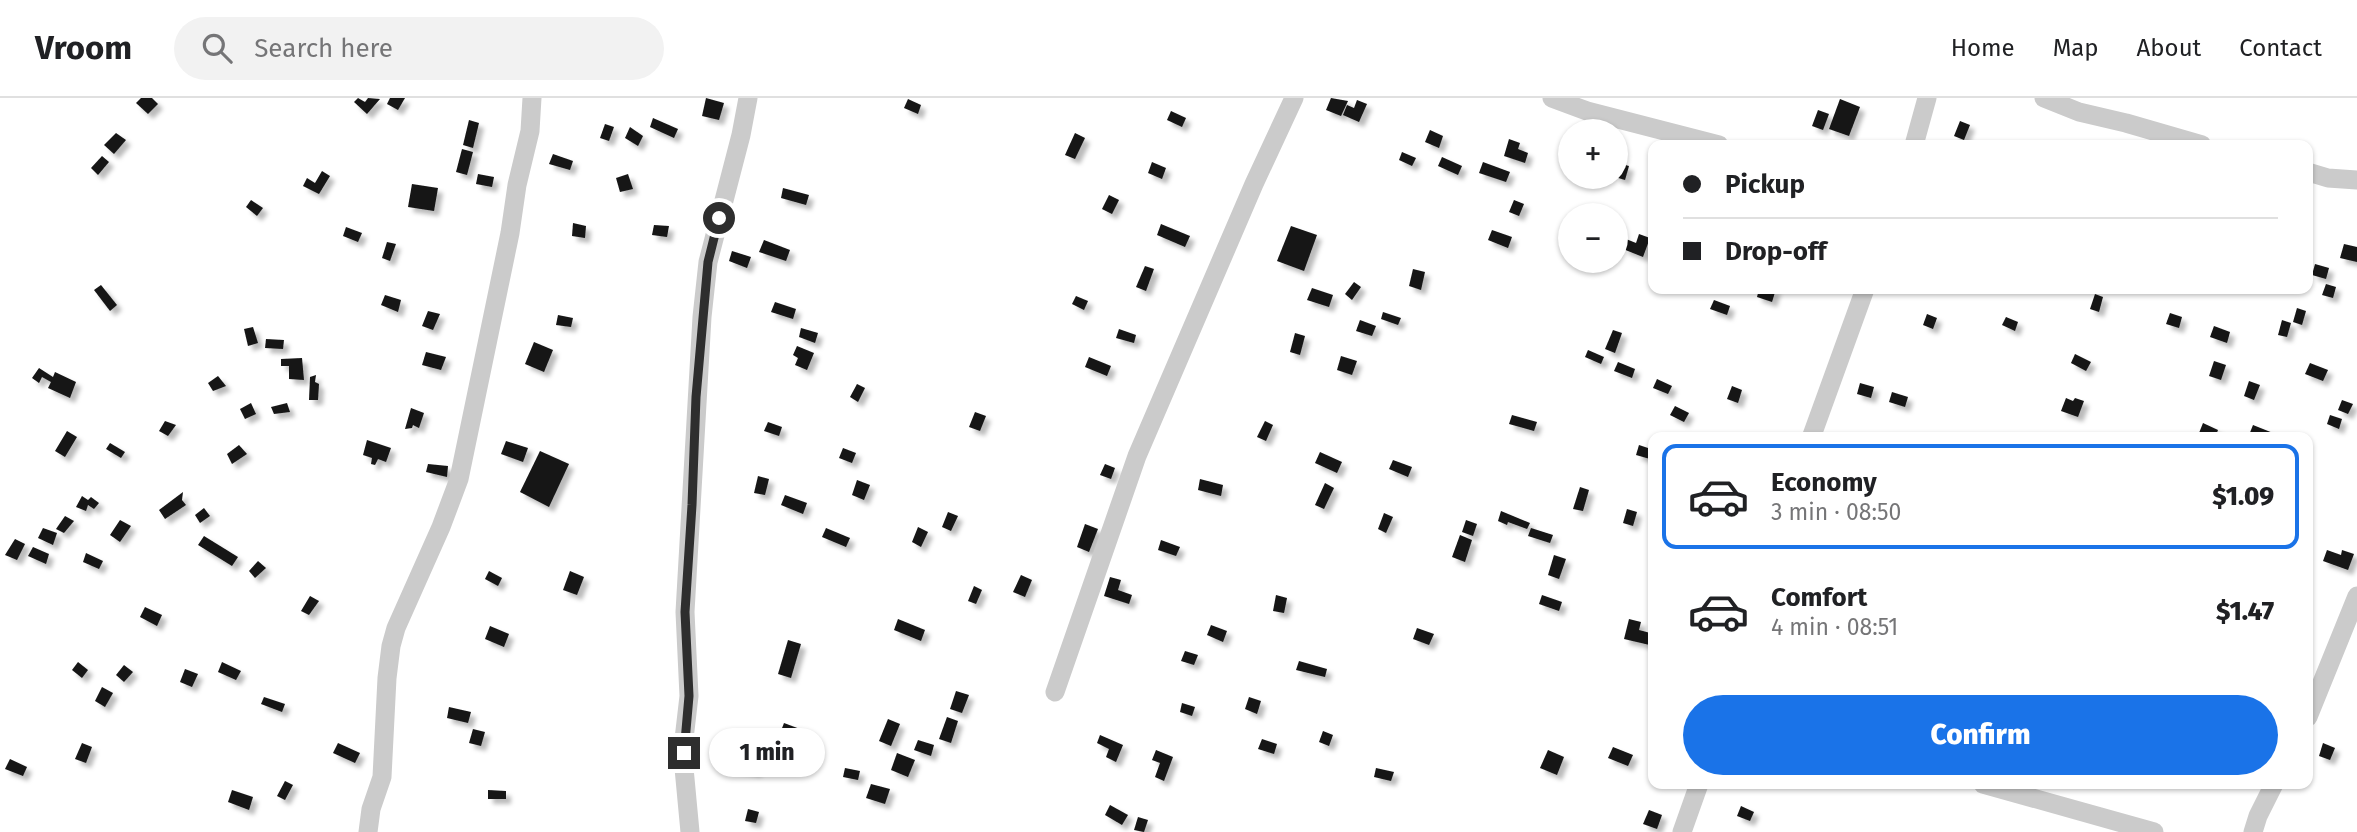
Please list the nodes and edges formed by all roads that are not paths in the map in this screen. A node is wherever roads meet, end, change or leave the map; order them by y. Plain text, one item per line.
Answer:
1 (532, 98) edge
2 (748, 98) edge
3 (1294, 98) edge
4 (1552, 98) edge
5 (1927, 98) edge
6 (2044, 98) edge
7 (1700, 140) edge
8 (1915, 140) edge
9 (2185, 140) edge
10 (2313, 174) edge
11 (2357, 180) edge
12 (1862, 294) edge
13 (1813, 432) edge
14 (2357, 596) edge
15 (1055, 692) dead end
16 (2313, 705) edge
17 (1697, 789) edge
18 (2001, 789) edge
19 (2272, 789) edge
20 (368, 832) edge
21 (690, 832) edge
22 (1682, 832) edge
23 (2154, 832) edge
24 (2253, 832) edge

1 - 20 street
2 - 21 street
3 - 15 street
4 - 7 street
5 - 8 street
6 - 9 street
10 - 11 street
12 - 13 street
14 - 16 street
17 - 22 street
18 - 23 street
19 - 24 street

